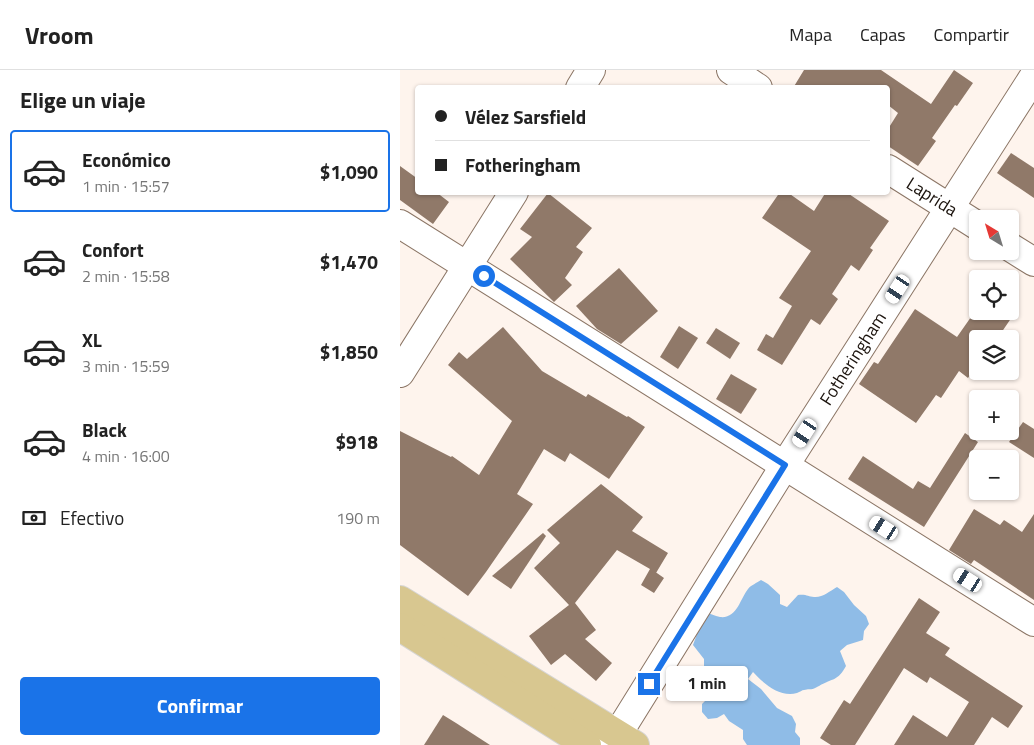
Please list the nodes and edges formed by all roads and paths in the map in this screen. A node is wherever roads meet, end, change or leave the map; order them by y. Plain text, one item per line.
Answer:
1 (591, 70) edge
2 (731, 70) edge
3 (1034, 76) edge
4 (582, 85) edge
5 (754, 85) edge
6 (890, 170) edge
7 (512, 195) edge
8 (949, 208) junction
9 (969, 220) edge
10 (400, 224) edge
11 (1019, 253) edge
12 (1034, 262) edge
13 (468, 266) junction
14 (400, 373) edge
15 (785, 465) junction
16 (400, 600) edge
17 (1034, 622) edge
18 (400, 627) edge
19 (621, 742) edge
20 (587, 745) edge

1 - 4 street
2 - 5 street
3 - 8 street, Fotheringham
6 - 8 street, Laprida
7 - 13 street
8 - 9 street, Laprida
8 - 15 street, Fotheringham
10 - 13 street
11 - 12 street
13 - 14 street
13 - 15 street
15 - 17 street
15 - 19 street, Fotheringham
16 - 19 main road
18 - 20 main road

